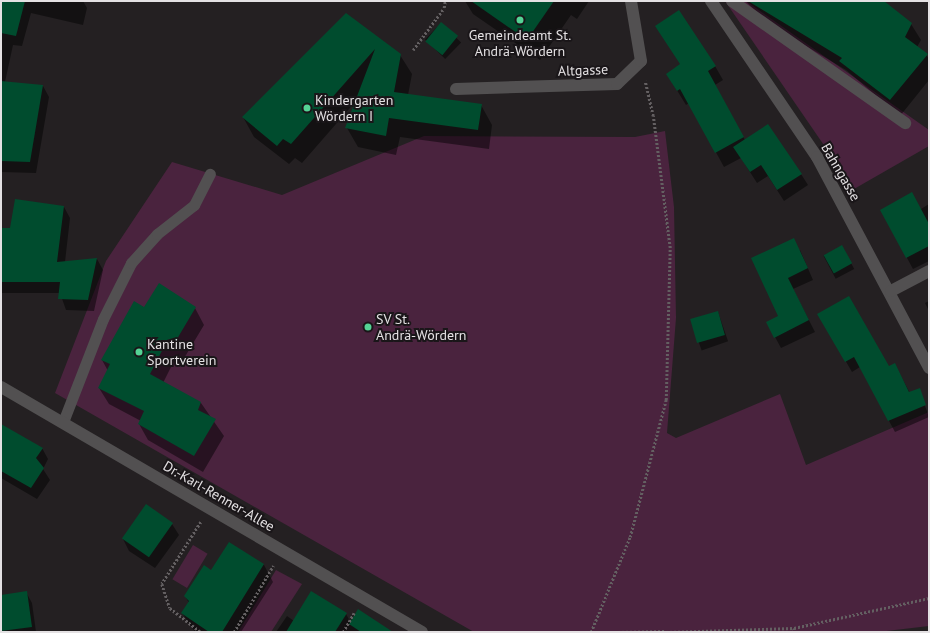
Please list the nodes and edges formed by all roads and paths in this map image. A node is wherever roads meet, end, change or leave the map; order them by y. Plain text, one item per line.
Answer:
1 (445, 1) edge
2 (631, 1) edge
3 (712, 1) edge
4 (732, 1) edge
5 (413, 50) dead end
6 (641, 61) junction
7 (456, 89) dead end
8 (905, 122) dead end
9 (210, 174) dead end
10 (929, 271) edge
11 (891, 291) junction
12 (929, 368) edge
13 (1, 387) edge
14 (63, 422) junction
15 (210, 508) junction
16 (283, 550) junction
17 (364, 597) junction
18 (929, 598) edge
19 (794, 628) junction
20 (666, 631) edge
21 (201, 632) edge
22 (234, 632) edge
23 (343, 632) edge
24 (422, 632) edge
25 (591, 632) edge
26 (618, 632) edge
27 (794, 632) edge

1 - 5 path
2 - 6 street
3 - 11 street, Bahngasse
4 - 8 street
6 - 7 street, Altgasse
6 - 25 path
9 - 14 lane
10 - 11 street
11 - 12 street, Bahngasse
13 - 14 street, Dr.-Karl-Renner-Allee
14 - 15 street, Dr.-Karl-Renner-Allee
15 - 16 street, Dr.-Karl-Renner-Allee
15 - 21 path
16 - 17 street, Dr.-Karl-Renner-Allee
16 - 22 path
17 - 23 path
17 - 24 street, Dr.-Karl-Renner-Allee
18 - 19 path
19 - 20 path
19 - 27 path
20 - 26 path

